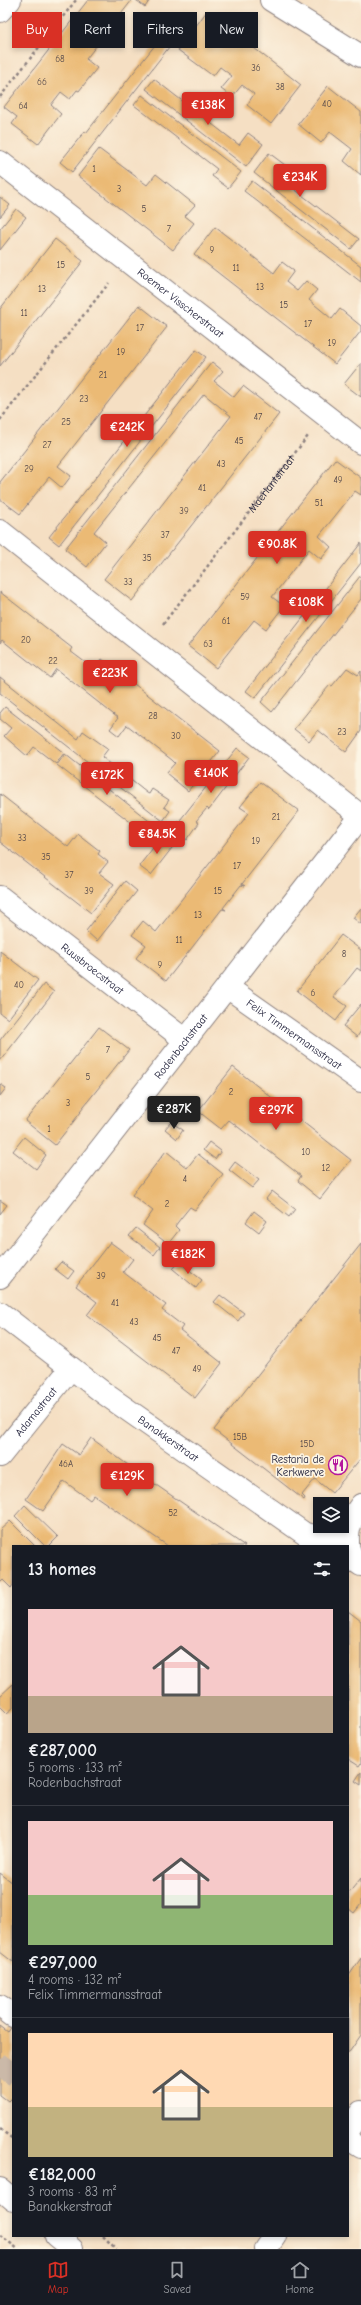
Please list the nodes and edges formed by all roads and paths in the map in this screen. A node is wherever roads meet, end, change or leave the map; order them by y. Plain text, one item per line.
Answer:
1 (10, 0) edge
2 (76, 0) edge
3 (271, 0) edge
4 (0, 11) edge
5 (361, 56) edge
6 (0, 96) edge
7 (0, 162) edge
8 (127, 260) junction
9 (324, 415) junction
10 (0, 420) edge
11 (361, 443) edge
12 (0, 531) edge
13 (146, 647) junction
14 (361, 816) edge
15 (0, 897) edge
16 (227, 987) junction
17 (186, 1040) junction
18 (361, 1081) edge
19 (0, 1277) edge
20 (0, 1313) edge
21 (71, 1368) junction
22 (0, 1456) edge
23 (361, 1506) edge
24 (348, 1541) junction
25 (361, 1565) edge
26 (0, 2006) edge
27 (12, 2015) edge
28 (361, 2112) edge
29 (0, 2129) edge
30 (349, 2130) edge
31 (12, 2138) edge
32 (349, 2141) edge
33 (361, 2148) edge
34 (0, 2189) edge
35 (12, 2199) edge
36 (0, 2235) edge
37 (57, 2237) edge
38 (104, 2237) edge
39 (274, 2237) edge
40 (18, 2249) edge
41 (72, 2249) edge
42 (116, 2249) edge
43 (266, 2249) edge

1 - 4 street
2 - 6 path
3 - 5 street
7 - 8 street, Roemer Visscherstraat
8 - 9 street, Roemer Visscherstraat
8 - 10 path
9 - 11 street, Roemer Visscherstraat
9 - 13 path, Maerlantstraat
12 - 13 street
13 - 14 street
14 - 16 street, Rodenbachstraat
15 - 17 street, Ruusbroecstraat
16 - 17 street, Rodenbachstraat
16 - 18 street, Felix Timmermansstraat
17 - 19 street, Rodenbachstraat
20 - 21 street, Banakkerstraat
21 - 22 street, Adamastraat
21 - 24 street, Banakkerstraat
23 - 24 street
24 - 25 street
26 - 27 street
28 - 30 street
29 - 31 path
32 - 33 lane
34 - 35 street
36 - 40 path
37 - 41 street
38 - 42 path
39 - 43 street

